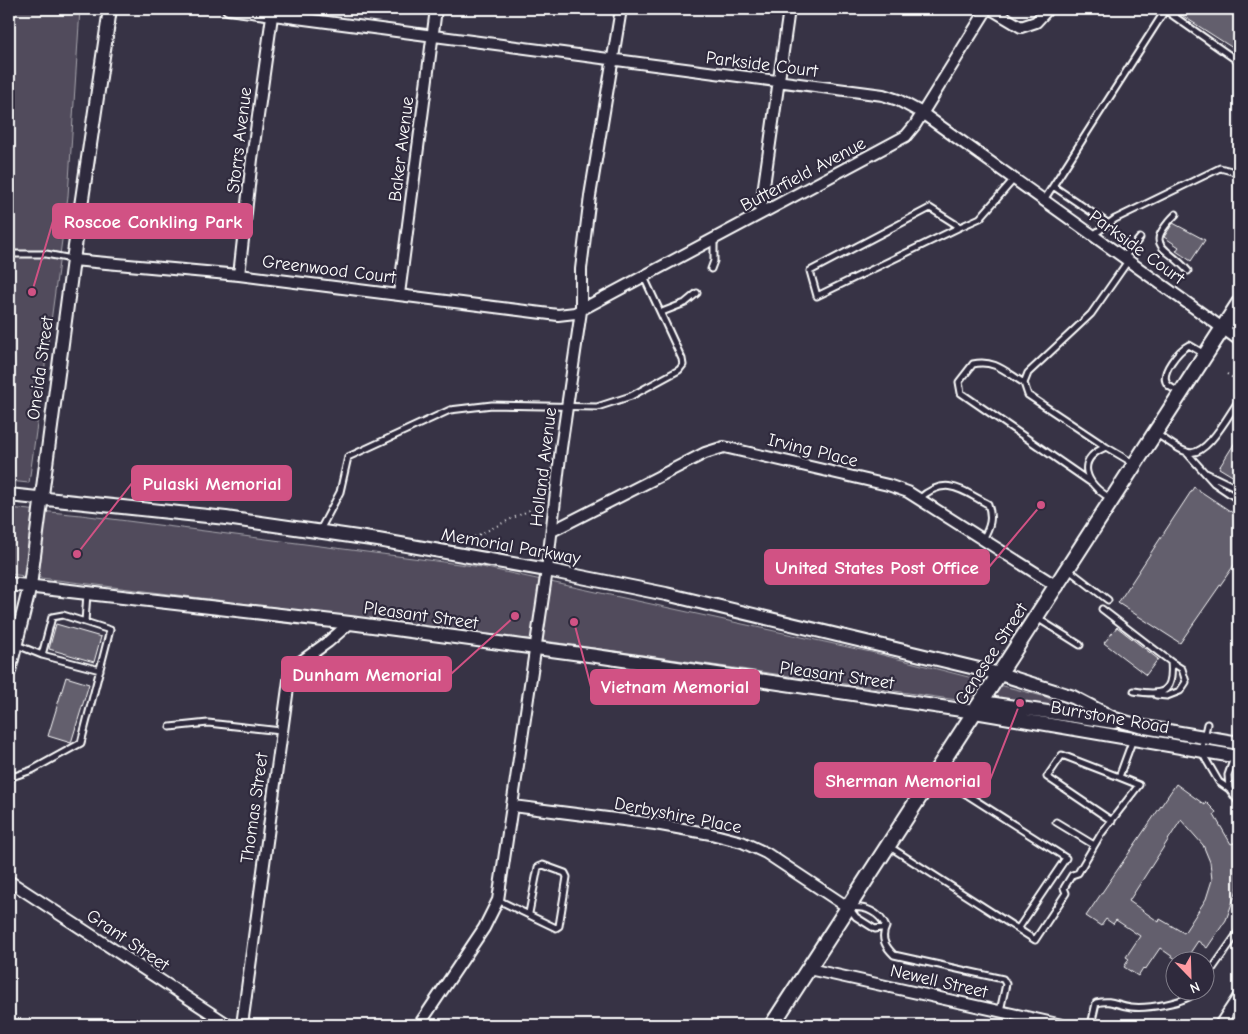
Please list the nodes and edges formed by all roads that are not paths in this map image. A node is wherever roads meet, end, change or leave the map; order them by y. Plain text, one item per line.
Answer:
1 (110, 9) edge
2 (228, 9) edge
3 (436, 9) edge
4 (621, 9) edge
5 (789, 9) edge
6 (987, 9) edge
7 (991, 9) edge
8 (1048, 9) edge
9 (1165, 10) edge
10 (273, 12) edge
11 (432, 35) junction
12 (613, 61) junction
13 (1239, 62) edge
14 (778, 83) junction
15 (922, 113) junction
16 (1239, 173) edge
17 (1015, 179) junction
18 (1053, 186) junction
19 (1044, 200) junction
20 (760, 214) junction
21 (1176, 214) dead end
22 (1109, 224) junction
23 (960, 228) junction
24 (1093, 235) junction
25 (1140, 238) dead end
26 (714, 239) junction
27 (9, 254) edge
28 (1126, 259) junction
29 (73, 260) junction
30 (711, 270) dead end
31 (1188, 271) dead end
32 (239, 275) junction
33 (644, 276) junction
34 (399, 294) junction
35 (697, 294) dead end
36 (1239, 303) edge
37 (581, 311) junction
38 (662, 312) junction
39 (1222, 330) junction
40 (1239, 340) edge
41 (1206, 355) junction
42 (1024, 383) junction
43 (1182, 393) junction
44 (1239, 400) edge
45 (567, 406) junction
46 (1156, 434) junction
47 (1106, 447) junction
48 (1187, 453) junction
49 (1136, 465) junction
50 (1201, 470) junction
51 (1090, 482) junction
52 (1239, 489) edge
53 (9, 494) edge
54 (40, 498) junction
55 (920, 499) junction
56 (1113, 500) junction
57 (1239, 500) edge
58 (552, 530) junction
59 (319, 531) junction
60 (983, 539) junction
61 (547, 570) junction
62 (1068, 570) junction
63 (9, 584) edge
64 (30, 586) junction
65 (1058, 587) junction
66 (88, 592) junction
67 (1108, 600) dead end
68 (1102, 609) dead end
69 (1037, 618) junction
70 (85, 622) junction
71 (350, 623) junction
72 (17, 645) junction
73 (1080, 646) dead end
74 (536, 649) junction
75 (42, 654) junction
76 (1171, 662) junction
77 (100, 670) junction
78 (9, 671) edge
79 (1000, 674) junction
80 (1134, 692) dead end
81 (1156, 695) junction
82 (979, 707) junction
83 (1207, 724) dead end
84 (1139, 726) junction
85 (170, 727) dead end
86 (1239, 728) edge
87 (281, 731) junction
88 (1204, 738) junction
89 (1133, 739) junction
90 (1238, 743) edge
91 (1201, 750) junction
92 (1237, 757) edge
93 (935, 775) junction
94 (1119, 777) junction
95 (9, 778) edge
96 (1229, 789) junction
97 (1239, 803) edge
98 (513, 806) junction
99 (1112, 821) junction
100 (1056, 822) dead end
101 (1094, 845) junction
102 (889, 846) junction
103 (9, 881) edge
104 (498, 900) junction
105 (849, 908) junction
106 (529, 913) junction
107 (886, 927) junction
108 (1018, 929) junction
109 (1239, 930) edge
110 (1216, 963) edge
111 (809, 969) junction
112 (1239, 996) edge
113 (1172, 1002) edge
114 (1236, 1008) edge
115 (1000, 1012) junction
116 (229, 1025) edge
117 (242, 1025) edge
118 (419, 1025) edge
119 (772, 1025) edge
120 (1062, 1025) edge
121 (1091, 1025) edge
122 (1220, 1025) edge

1 - 29 street, Oneida Street
2 - 10 street, Parkside Court
3 - 11 street, Baker Avenue
4 - 12 street, Holland Avenue
5 - 14 street
6 - 15 street, Butterfield Avenue
7 - 8 street
9 - 13 lane
9 - 18 lane
10 - 11 street, Parkside Court
10 - 32 street, Storrs Avenue
11 - 12 street, Parkside Court
11 - 34 street, Baker Avenue
12 - 14 street, Parkside Court
12 - 37 street, Holland Avenue
14 - 15 street, Parkside Court
14 - 20 street
15 - 17 street, Parkside Court
15 - 20 street, Butterfield Avenue
16 - 22 lane
17 - 19 street, Parkside Court
17 - 23 lane
18 - 19 lane
18 - 22 lane
19 - 24 street, Parkside Court
20 - 26 street, Butterfield Avenue
21 - 31 lane
22 - 24 lane
23 - 23 lane
24 - 28 street, Parkside Court
25 - 28 lane
26 - 30 lane
26 - 33 street, Butterfield Avenue
27 - 29 lane
28 - 39 street, Parkside Court
28 - 42 lane
29 - 32 street, Greenwood Court
29 - 54 street, Oneida Street
32 - 34 street, Greenwood Court
33 - 37 street, Butterfield Avenue
33 - 38 lane
34 - 37 street, Greenwood Court
35 - 38 lane
36 - 39 main road, Genesee Street
37 - 45 street, Holland Avenue
38 - 45 lane
39 - 40 street, Parkside Court
39 - 41 main road, Genesee Street
41 - 43 main road, Genesee Street
41 - 43 lane
42 - 47 lane
42 - 51 lane
43 - 46 main road, Genesee Street
44 - 48 lane
45 - 58 street, Holland Avenue
45 - 59 lane
46 - 48 lane
46 - 49 main road, Genesee Street
47 - 49 lane
47 - 51 lane
48 - 50 lane
49 - 56 main road, Genesee Street
50 - 52 lane
50 - 57 lane
51 - 56 lane
53 - 54 street, Memorial Parkway
54 - 59 street, Memorial Parkway
54 - 64 street, Oneida Street
55 - 58 street, Irving Place
55 - 60 street, Irving Place
55 - 60 lane
56 - 62 main road, Genesee Street
58 - 61 street, Holland Avenue
59 - 61 street, Memorial Parkway
60 - 65 street, Irving Place
61 - 74 street, Holland Avenue
61 - 79 street, Memorial Parkway
62 - 65 main road, Genesee Street
62 - 67 lane
63 - 64 street, Pleasant Street
64 - 66 street, Pleasant Street
64 - 72 street, Oneida Street
65 - 69 main road, Genesee Street
66 - 70 lane
66 - 71 street, Pleasant Street
68 - 76 lane
69 - 73 lane
69 - 79 main road, Genesee Street
70 - 75 lane
70 - 77 lane
71 - 74 street, Pleasant Street
71 - 87 street, Thomas Street
72 - 75 lane
72 - 78 street, Oneida Street
74 - 82 street, Pleasant Street
74 - 98 street, Holland Avenue
75 - 77 lane
76 - 81 lane
76 - 81 lane
77 - 95 lane
79 - 82 main road, Genesee Street
79 - 84 street, Burrstone Road
80 - 81 lane
82 - 84 street
82 - 89 street, Burrstone Road
82 - 93 main road, Genesee Street
83 - 88 lane
84 - 88 street, Burrstone Road
85 - 87 lane
86 - 90 lane
87 - 117 street, Thomas Street
88 - 90 street, Burrstone Road
88 - 91 lane
89 - 91 street, Burrstone Road
89 - 94 lane
90 - 92 lane
91 - 92 street, Burrstone Road
91 - 96 lane
92 - 96 lane
93 - 102 main road, Genesee Street
93 - 108 lane
94 - 99 lane
94 - 99 lane
96 - 97 lane
98 - 104 street, Holland Avenue
98 - 105 street, Derbyshire Place
99 - 101 lane
100 - 101 lane
101 - 108 lane
102 - 105 main road, Genesee Street
102 - 108 lane
103 - 116 street, Grant Street
104 - 106 lane
104 - 118 street, Holland Avenue
105 - 107 lane
105 - 107 lane
105 - 111 main road, Genesee Street
106 - 106 lane
107 - 115 lane
109 - 110 lane
111 - 115 street, Newell Street
111 - 119 main road, Genesee Street
112 - 114 street
113 - 121 lane
114 - 122 street
115 - 120 street, Newell Street

